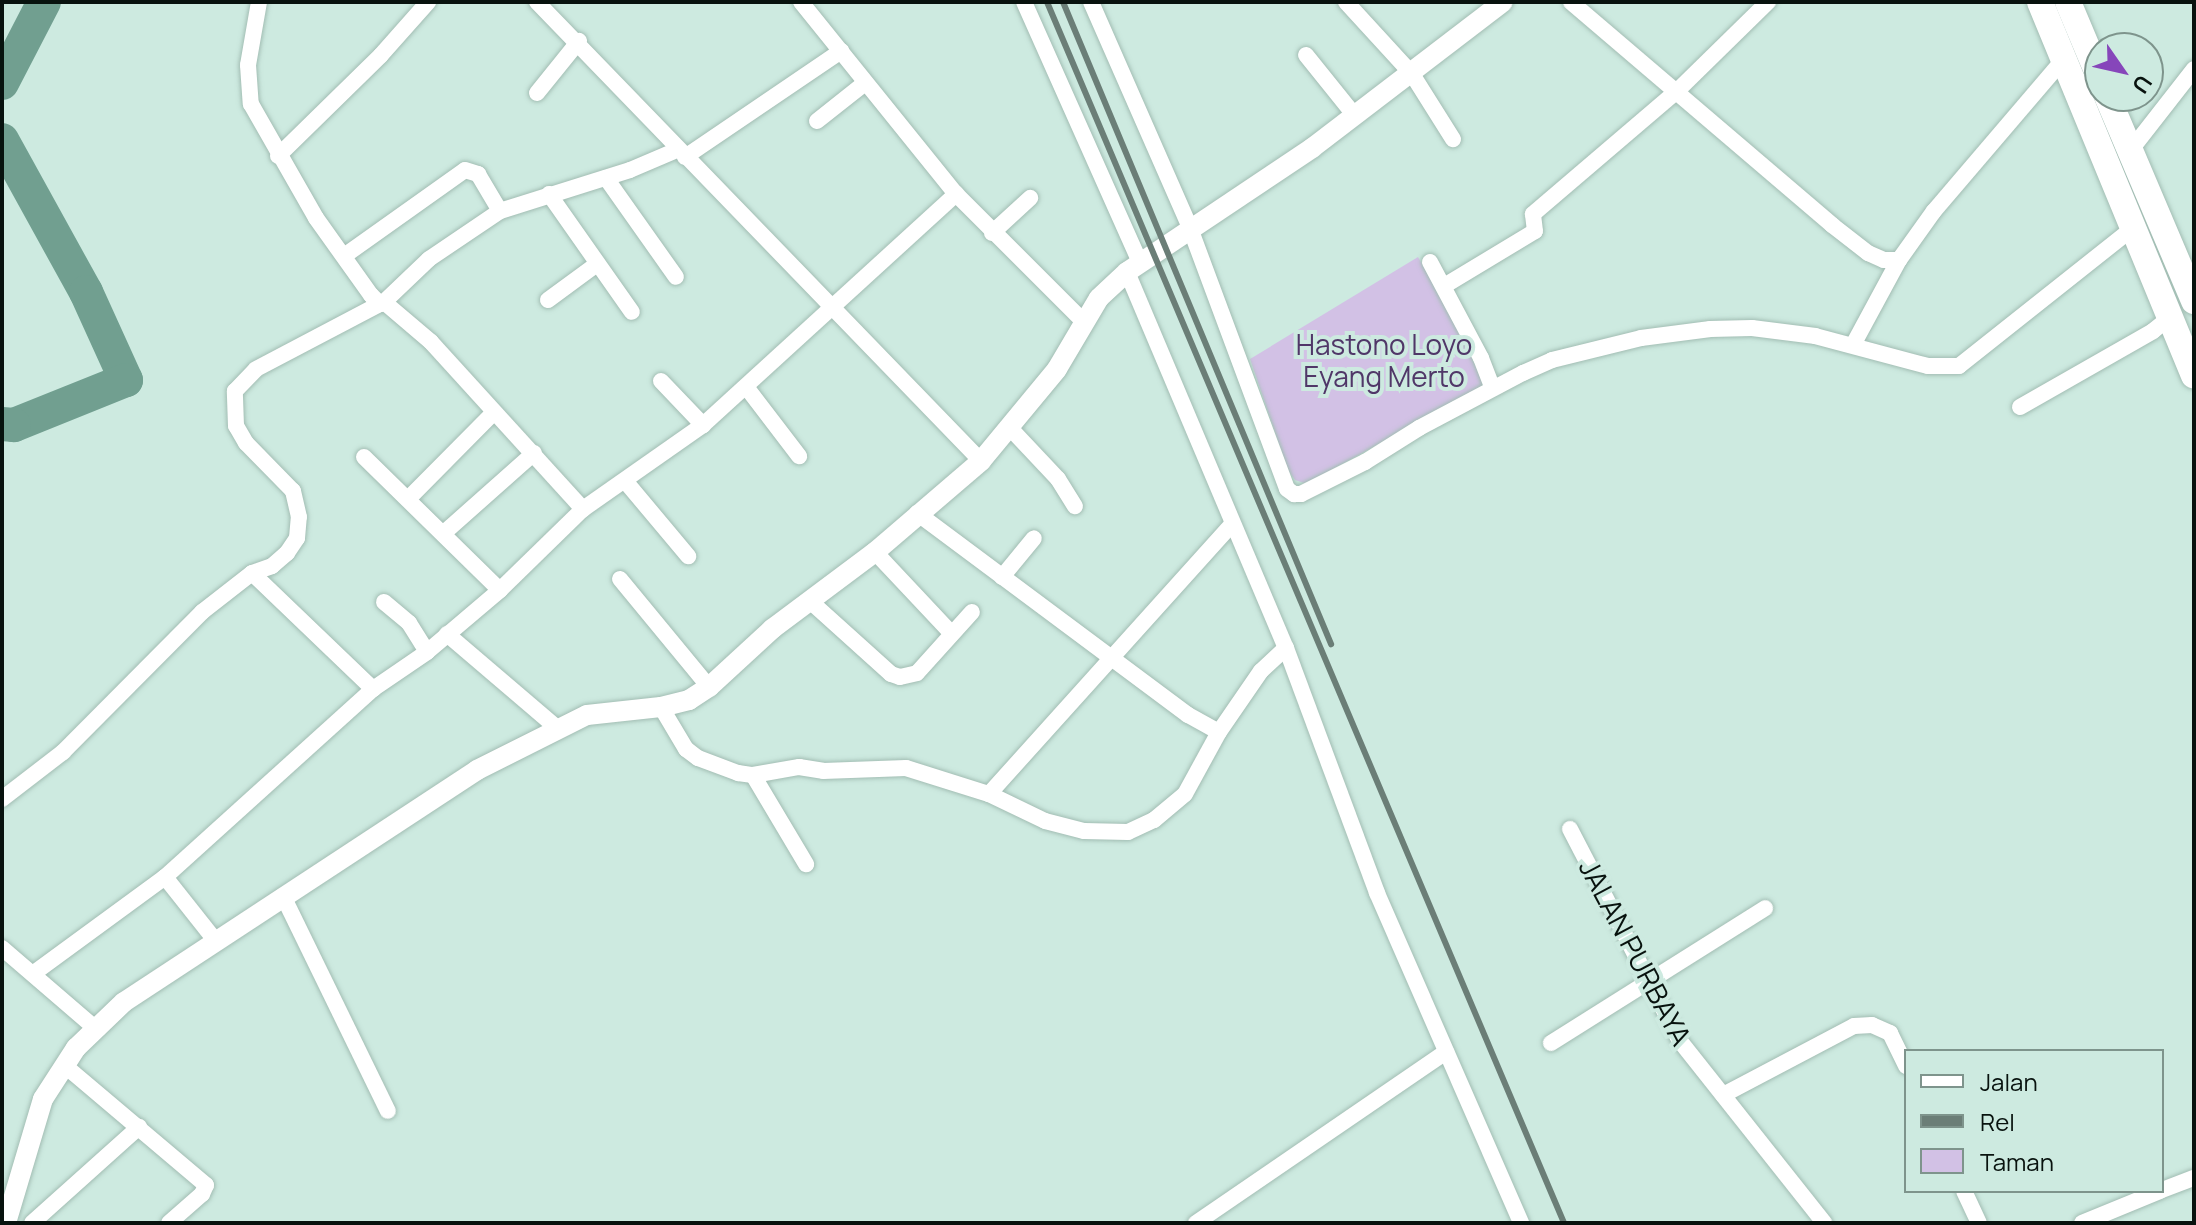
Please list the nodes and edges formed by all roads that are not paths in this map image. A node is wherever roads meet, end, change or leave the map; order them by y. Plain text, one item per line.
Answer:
1 (259, 2) edge
2 (428, 2) edge
3 (801, 2) edge
4 (1024, 2) edge
5 (1091, 2) edge
6 (1346, 2) edge
7 (1571, 2) edge
8 (1768, 2) edge
9 (2040, 2) edge
10 (2068, 2) edge
11 (541, 3) edge
12 (1495, 4) edge
13 (2084, 40) edge
14 (579, 41) junction
15 (841, 51) junction
16 (1306, 55) dead end
17 (2063, 60) junction
18 (2194, 69) edge
19 (1412, 74) junction
20 (865, 83) junction
21 (1676, 92) junction
22 (537, 93) dead end
23 (2114, 112) edge
24 (1355, 116) junction
25 (817, 121) dead end
26 (1453, 139) dead end
27 (2130, 151) junction
28 (681, 154) junction
29 (278, 156) junction
30 (606, 178) junction
31 (549, 194) junction
32 (956, 194) junction
33 (1030, 198) dead end
34 (500, 211) junction
35 (1190, 228) junction
36 (2133, 228) junction
37 (992, 233) junction
38 (344, 256) junction
39 (1899, 260) junction
40 (1430, 262) dead end
41 (597, 264) junction
42 (1134, 267) junction
43 (676, 277) dead end
44 (1444, 286) junction
45 (2192, 288) edge
46 (548, 300) dead end
47 (382, 303) junction
48 (830, 306) junction
49 (632, 312) dead end
50 (2170, 317) junction
51 (1083, 321) junction
52 (1853, 345) junction
53 (2194, 375) edge
54 (661, 381) dead end
55 (1492, 387) junction
56 (747, 388) junction
57 (2020, 407) dead end
58 (494, 412) junction
59 (703, 425) junction
60 (1010, 428) junction
61 (534, 453) junction
62 (799, 456) dead end
63 (364, 457) dead end
64 (981, 461) junction
65 (626, 482) junction
66 (408, 499) junction
67 (1075, 506) dead end
68 (583, 509) junction
69 (917, 513) junction
70 (1231, 525) junction
71 (445, 532) junction
72 (1034, 538) dead end
73 (875, 552) junction
74 (688, 556) dead end
75 (252, 573) junction
76 (1002, 577) junction
77 (620, 579) dead end
78 (500, 590) junction
79 (810, 601) junction
80 (384, 602) dead end
81 (972, 612) dead end
82 (447, 634) junction
83 (952, 634) junction
84 (1286, 648) junction
85 (427, 652) junction
86 (1110, 658) junction
87 (709, 687) junction
88 (373, 689) junction
89 (661, 707) junction
90 (557, 728) junction
91 (1219, 732) junction
92 (753, 775) junction
93 (989, 794) junction
94 (2, 799) edge
95 (1570, 829) dead end
96 (806, 864) dead end
97 (165, 877) junction
98 (283, 896) junction
99 (1765, 908) dead end
100 (215, 940) junction
101 (2, 948) edge
102 (34, 973) junction
103 (1652, 982) junction
104 (95, 1028) junction
105 (1551, 1043) dead end
106 (1446, 1052) junction
107 (1904, 1062) edge
108 (64, 1065) junction
109 (1723, 1095) junction
110 (388, 1111) dead end
111 (139, 1127) junction
112 (2194, 1178) edge
113 (2164, 1190) edge
114 (1965, 1193) edge
115 (2156, 1193) edge
116 (5, 1218) edge
117 (32, 1223) edge
118 (169, 1223) edge
119 (1196, 1223) edge
120 (1521, 1223) edge
121 (1824, 1223) edge
122 (1979, 1223) edge
123 (2082, 1223) edge

1 - 29 street
2 - 29 street
3 - 15 street
4 - 42 street
5 - 35 street
6 - 19 street
7 - 21 street
8 - 21 street
9 - 17 highway
10 - 13 highway
11 - 14 street
12 - 19 street
14 - 22 street
14 - 28 street
15 - 20 street
15 - 28 street
16 - 24 street
17 - 36 highway
17 - 39 street
18 - 27 street
19 - 24 street
19 - 26 street
20 - 25 street
20 - 32 street
21 - 39 street
21 - 44 street
23 - 27 highway
24 - 35 street
27 - 45 highway
28 - 30 street
28 - 48 street
29 - 38 street
30 - 31 street
30 - 43 street
31 - 34 street
31 - 41 street
32 - 37 street
32 - 48 street
33 - 37 street
34 - 38 street
34 - 47 street
35 - 42 street
35 - 55 street
36 - 50 highway
36 - 52 street
37 - 51 street
38 - 47 street
39 - 52 street
40 - 44 street
41 - 46 street
41 - 49 street
42 - 51 street
42 - 70 street
44 - 55 street
47 - 58 street
47 - 75 street
48 - 56 street
48 - 64 street
50 - 53 highway
50 - 57 street
51 - 60 street
52 - 55 street
54 - 59 street
56 - 59 street
56 - 62 street
58 - 61 street
58 - 66 street
59 - 65 street
60 - 64 street
60 - 67 street
61 - 68 street
61 - 71 street
63 - 66 street
64 - 69 street
65 - 68 street
65 - 74 street
66 - 71 street
68 - 78 street
69 - 73 street
69 - 76 street
70 - 84 street
70 - 86 street
71 - 78 street
72 - 76 street
73 - 79 street
73 - 83 street
75 - 88 street
75 - 94 street
76 - 86 street
77 - 87 street
78 - 82 street
79 - 83 street
79 - 87 street
80 - 85 street
81 - 83 street
82 - 85 street
82 - 90 street
84 - 91 street
84 - 106 street
85 - 88 street
86 - 91 street
86 - 93 street
87 - 89 street
88 - 97 street
89 - 90 street
89 - 92 street
90 - 98 street
91 - 93 street
92 - 93 street
92 - 96 street
95 - 103 street, JALAN PURBAYA
97 - 100 street
97 - 102 street
98 - 100 street
98 - 110 street
99 - 103 street
100 - 104 street
101 - 102 street
102 - 104 street
103 - 105 street
103 - 109 street, JALAN PURBAYA
104 - 108 street
106 - 119 street
106 - 120 street
107 - 109 street
108 - 111 street
108 - 116 street
109 - 121 street, JALAN PURBAYA
111 - 117 street
111 - 118 street
112 - 113 street
114 - 122 street
115 - 123 street

